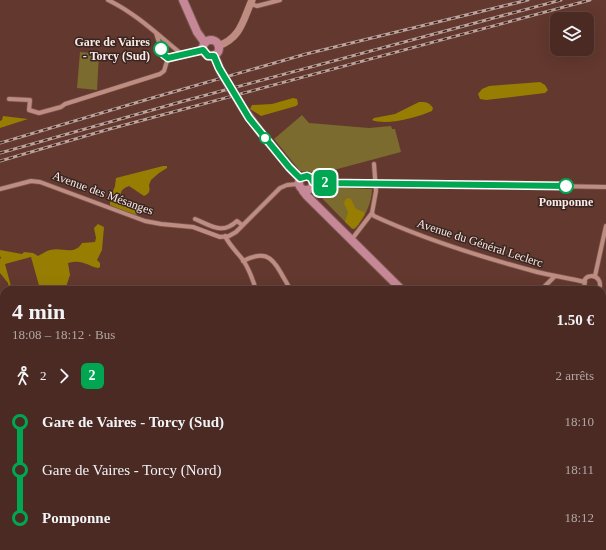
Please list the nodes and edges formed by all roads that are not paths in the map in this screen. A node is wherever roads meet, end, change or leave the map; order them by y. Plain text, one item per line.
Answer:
1 (108, 0) edge
2 (183, 0) edge
3 (280, 0) edge
4 (251, 2) edge
5 (156, 33) junction
6 (218, 46) junction
7 (204, 47) junction
8 (184, 56) junction
9 (214, 56) junction
10 (168, 58) junction
11 (9, 99) dead end
12 (374, 164) dead end
13 (376, 184) junction
14 (305, 185) junction
15 (606, 187) edge
16 (0, 189) edge
17 (372, 213) junction
18 (195, 219) dead end
19 (242, 225) junction
20 (606, 226) edge
21 (225, 236) junction
22 (352, 239) junction
23 (243, 261) junction
24 (555, 276) junction
25 (595, 276) junction
26 (585, 282) junction
27 (254, 286) edge
28 (288, 286) edge
29 (398, 286) edge
30 (545, 286) edge
31 (586, 286) edge
32 (602, 286) edge

1 - 5 street
2 - 7 main road
3 - 4 street
4 - 6 street
5 - 8 street
5 - 10 street
6 - 7 main road
6 - 9 main road
7 - 8 street
7 - 9 main road
8 - 10 street
9 - 14 main road, bridge
10 - 11 street
12 - 13 street
13 - 14 street
13 - 15 street
13 - 17 street
14 - 19 street
14 - 22 main road
16 - 21 street, Avenue des Mésanges
17 - 22 street
17 - 24 street, Avenue du Général Leclerc
18 - 19 street
19 - 21 street
20 - 25 street
21 - 23 street
22 - 29 main road
23 - 27 street
23 - 28 street
24 - 26 street, Avenue du Général Leclerc
24 - 30 street
25 - 26 street
25 - 32 street
26 - 31 street

